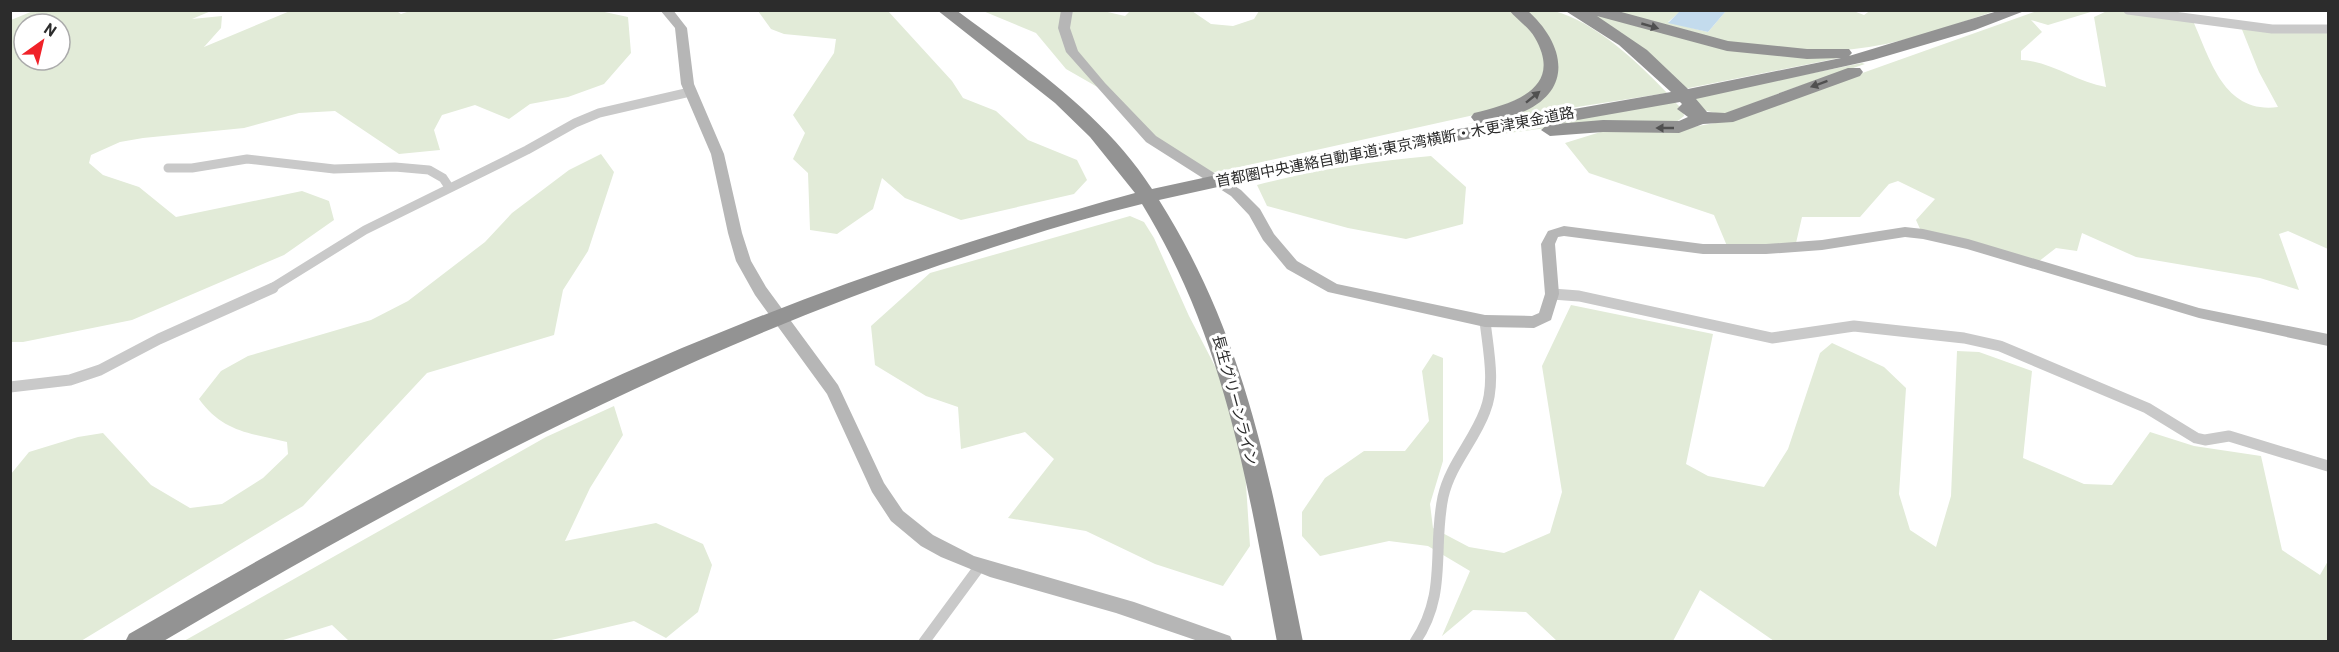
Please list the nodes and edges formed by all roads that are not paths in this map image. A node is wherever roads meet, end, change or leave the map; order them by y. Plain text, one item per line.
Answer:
1 (666, 10) edge
2 (945, 10) edge
3 (1067, 10) edge
4 (1517, 10) edge
5 (1558, 10) edge
6 (1572, 10) edge
7 (1593, 10) edge
8 (2128, 10) edge
9 (2015, 12) edge
10 (2328, 30) edge
11 (1927, 40) junction
12 (690, 92) junction
13 (1698, 116) junction
14 (1336, 154) junction
15 (1275, 166) junction
16 (168, 168) dead end
17 (449, 186) junction
18 (1552, 294) junction
19 (1485, 321) junction
20 (2328, 340) edge
21 (10, 387) edge
22 (2328, 466) edge
23 (980, 566) junction
24 (138, 642) edge
25 (924, 642) edge
26 (1224, 642) edge
27 (1290, 642) edge
28 (1415, 642) edge

1 - 12 street
2 - 27 highway, 長生グリーンライン
3 - 19 street
15 -> 4 highway
5 - 13 highway
6 - 13 highway
7 -> 11 highway
8 - 10 street
9 - 11 highway, 首都圏中央連絡自動車道;東京湾横断・木更津東金道路
9 -> 13 highway
11 - 14 highway, 首都圏中央連絡自動車道;東京湾横断・木更津東金道路
12 - 17 street
12 - 23 street
13 -> 14 highway
14 - 15 highway, 首都圏中央連絡自動車道;東京湾横断・木更津東金道路
15 - 24 highway, 首都圏中央連絡自動車道;東京湾横断・木更津東金道路
16 - 17 street
17 - 21 street
18 - 19 street
18 - 20 street
18 - 22 street
19 - 28 street
23 - 25 street
23 - 26 street

